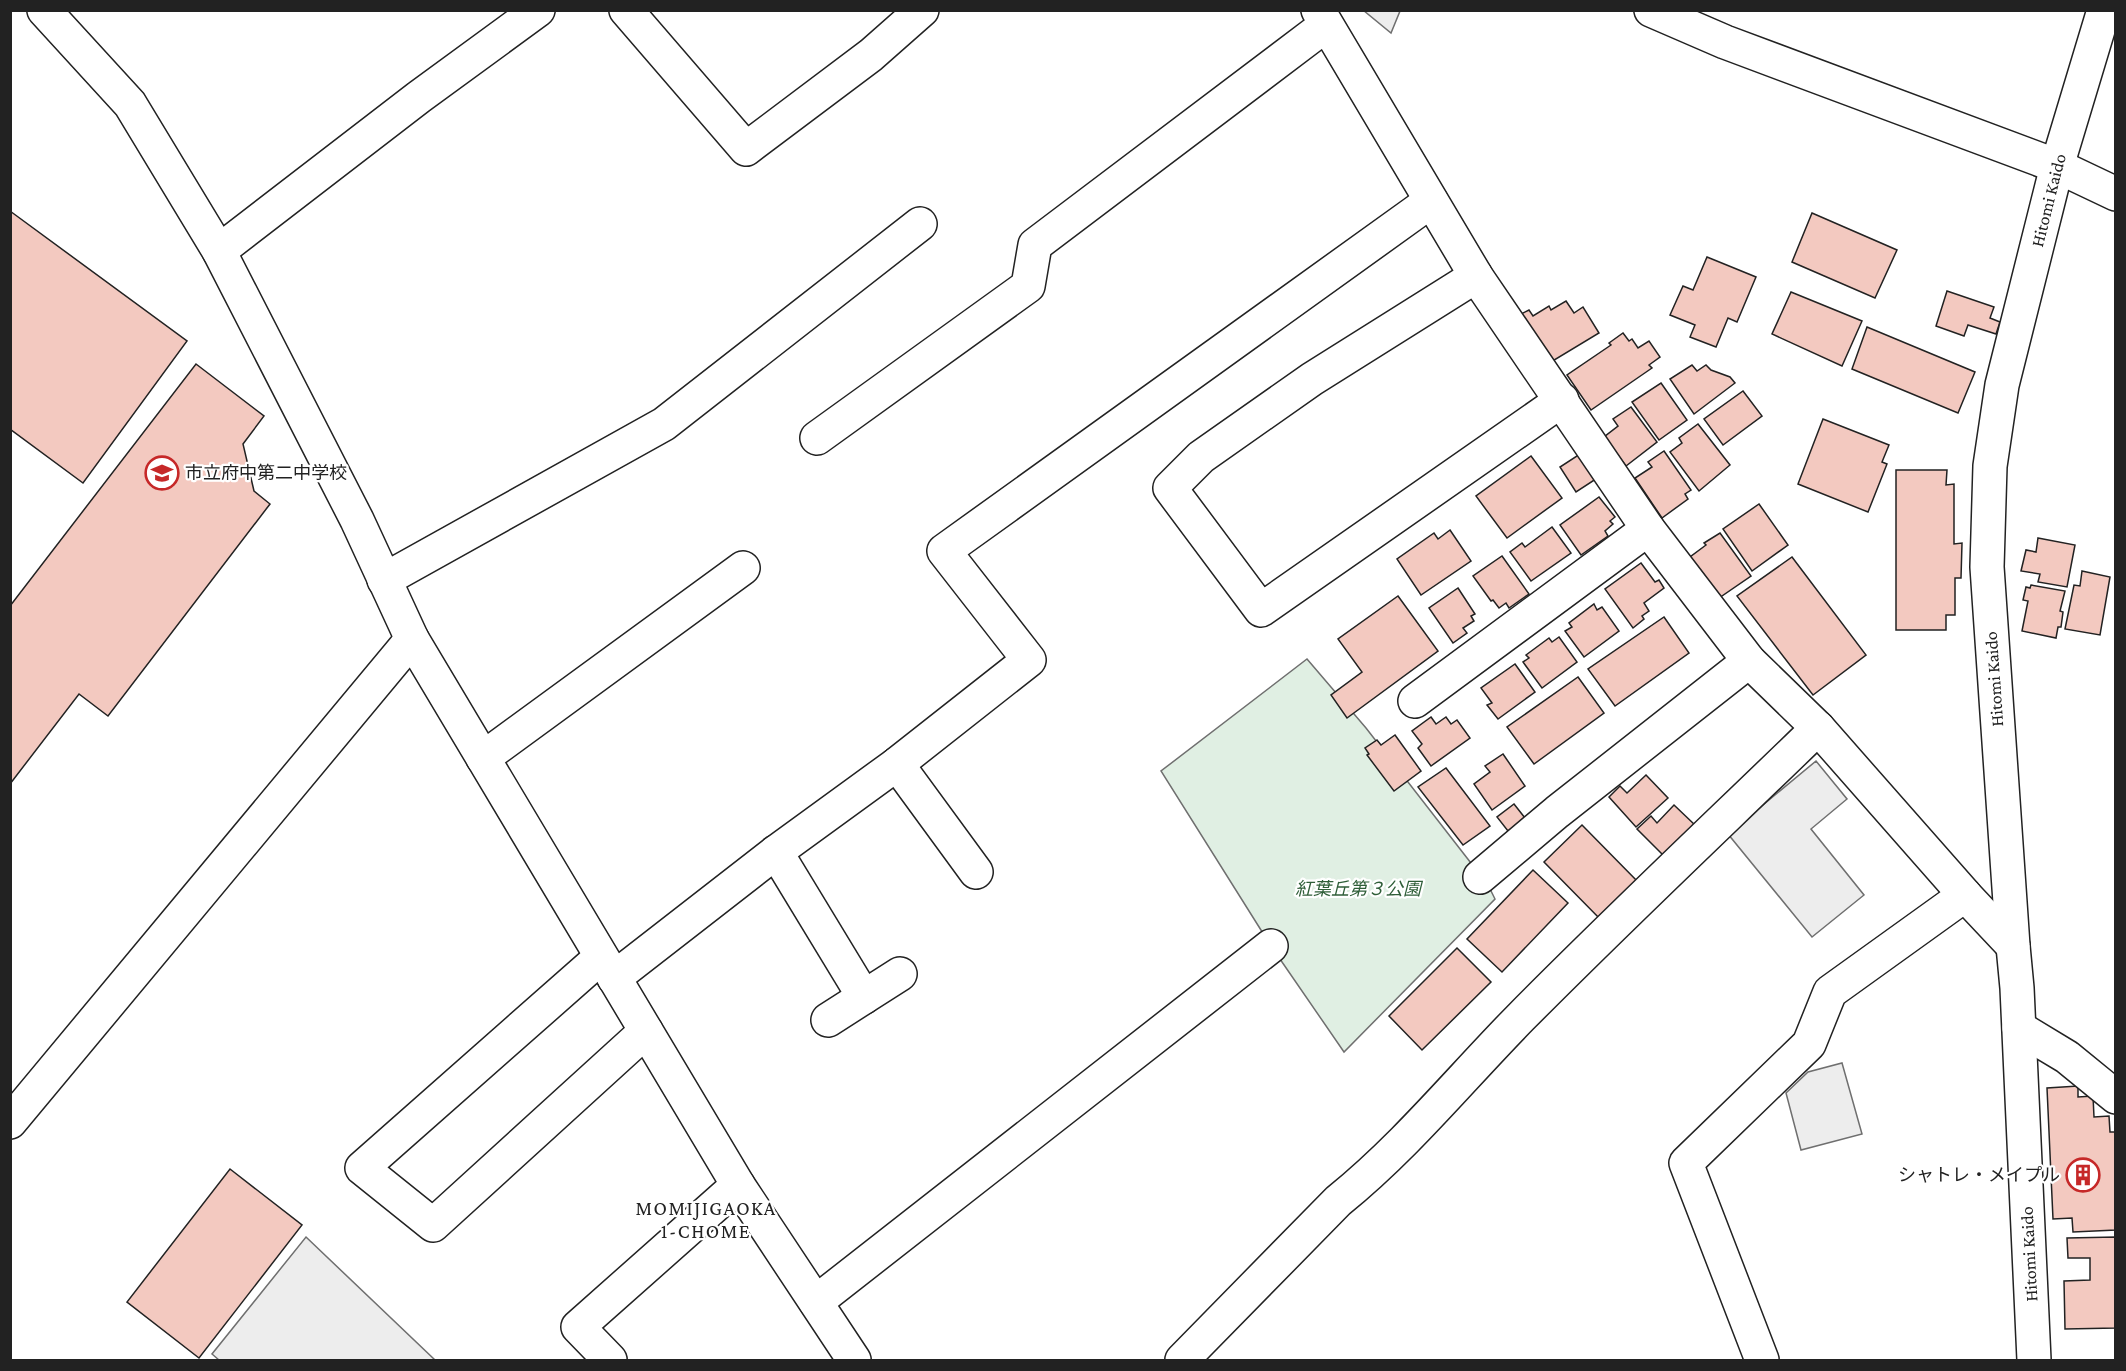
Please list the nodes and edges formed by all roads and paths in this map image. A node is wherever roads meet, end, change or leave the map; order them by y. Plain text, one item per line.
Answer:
1 (44, 10) edge
2 (538, 10) edge
3 (626, 10) edge
4 (922, 10) edge
5 (1651, 10) edge
6 (2104, 10) edge
7 (1322, 18) edge
8 (2057, 166) junction
9 (2115, 194) edge
10 (1431, 201) junction
11 (920, 224) dead end
12 (219, 251) junction
13 (1476, 276) junction
14 (1562, 400) junction
15 (817, 438) dead end
16 (1648, 529) junction
17 (743, 568) dead end
18 (384, 580) junction
19 (412, 639) junction
20 (1749, 661) junction
21 (1415, 701) dead end
22 (1818, 728) junction
23 (483, 758) junction
24 (897, 764) junction
25 (776, 852) junction
26 (976, 872) dead end
27 (1480, 877) dead end
28 (1965, 895) junction
29 (1271, 946) dead end
30 (2013, 946) junction
31 (608, 967) junction
32 (900, 974) dead end
33 (864, 996) junction
34 (828, 1020) dead end
35 (2019, 1028) junction
36 (646, 1031) junction
37 (2115, 1097) edge
38 (10, 1122) edge
39 (738, 1185) junction
40 (816, 1302) junction
41 (610, 1360) edge
42 (854, 1360) edge
43 (1182, 1360) edge
44 (1762, 1360) edge
45 (2034, 1360) edge

1 - 12 street
2 - 12 street
3 - 4 street
5 - 8 street
6 - 8 street, Hitomi Kaido
7 - 10 street
7 - 15 street
8 - 9 street
8 - 30 street, Hitomi Kaido
10 - 13 street
10 - 24 street
11 - 18 street
12 - 18 street
13 - 14 street
13 - 14 street
14 - 16 street
16 - 20 street
16 - 21 street
17 - 23 street
18 - 19 street
19 - 23 street
19 - 38 street
20 - 22 street
20 - 27 street
22 - 28 street
22 - 43 street
23 - 31 street
24 - 25 street
24 - 26 street
25 - 31 street
25 - 33 street
28 - 30 street
28 - 44 street
29 - 40 street
30 - 35 street, Hitomi Kaido
31 - 36 street
31 - 36 street
32 - 33 street
33 - 34 street
35 - 37 street
35 - 45 street, Hitomi Kaido
36 - 39 street
39 - 40 street
39 - 41 street
40 - 42 street

